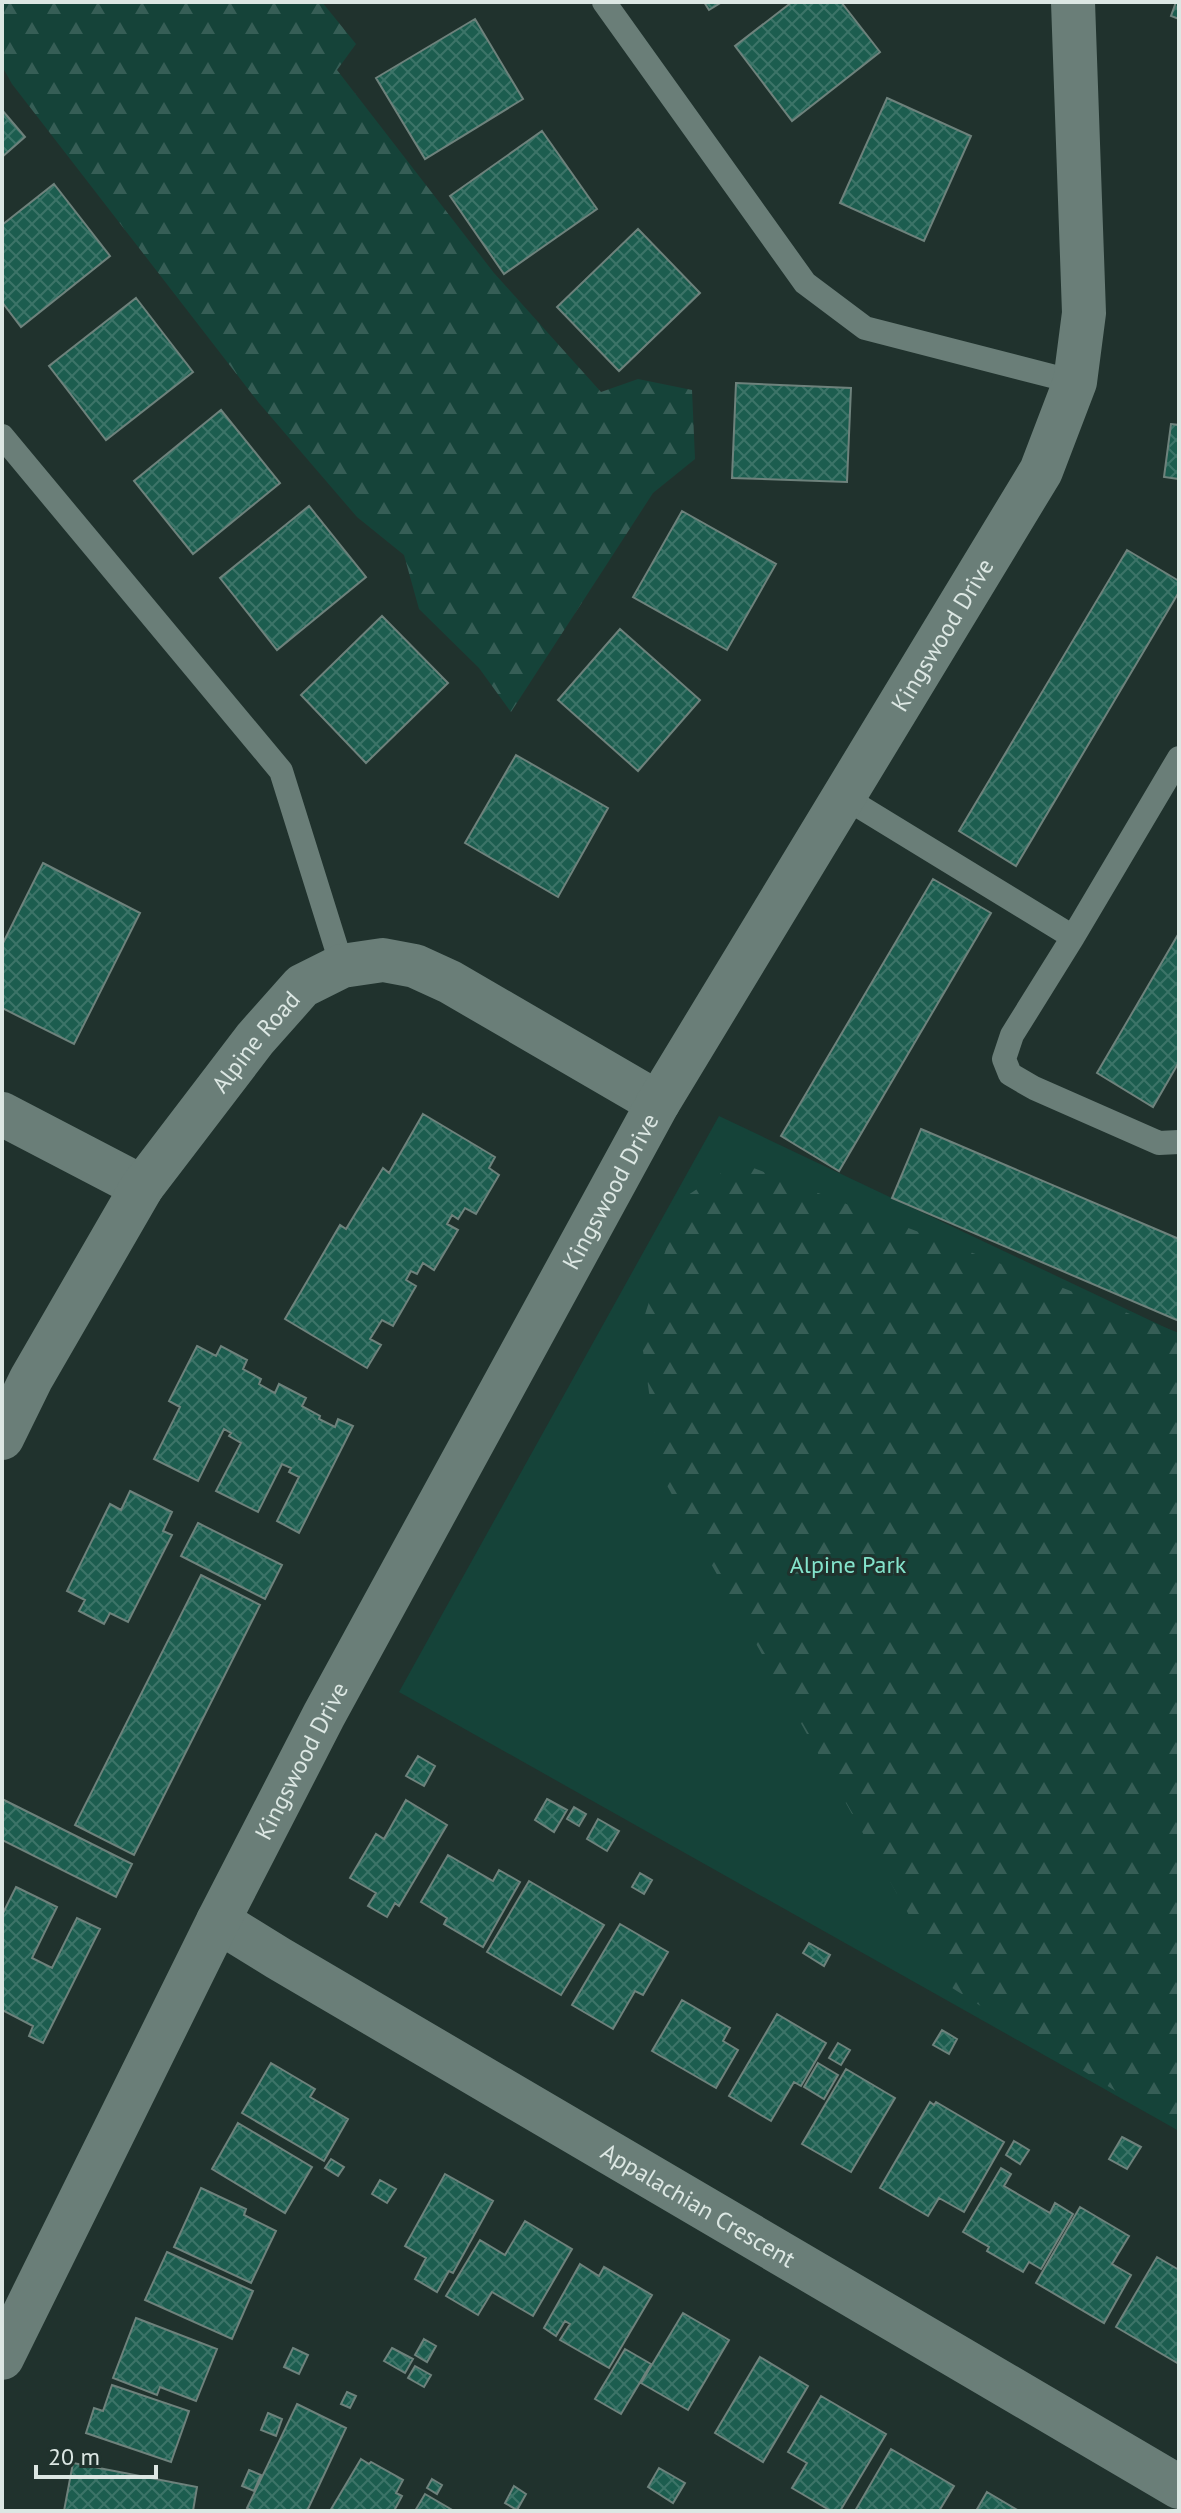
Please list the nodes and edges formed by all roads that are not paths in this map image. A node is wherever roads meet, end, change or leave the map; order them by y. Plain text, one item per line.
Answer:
1 (604, 2) edge
2 (1073, 2) edge
3 (1075, 382) junction
4 (2, 436) edge
5 (1179, 758) edge
6 (844, 797) junction
7 (1073, 937) junction
8 (342, 966) junction
9 (658, 1103) junction
10 (2, 1114) edge
11 (1179, 1142) edge
12 (142, 1187) junction
13 (2, 1438) edge
14 (218, 1921) junction
15 (2, 2358) edge
16 (1179, 2487) edge

1 - 3 lane
2 - 3 street, Kingswood Drive
3 - 6 street, Kingswood Drive
4 - 8 lane
5 - 7 lane
6 - 7 lane
6 - 9 street, Kingswood Drive
7 - 11 lane
8 - 9 street, Alpine Road
8 - 12 street, Alpine Road
9 - 14 street, Kingswood Drive
10 - 12 street
12 - 13 street, Alpine Road
14 - 15 street, Kingswood Drive
14 - 16 street, Appalachian Crescent

